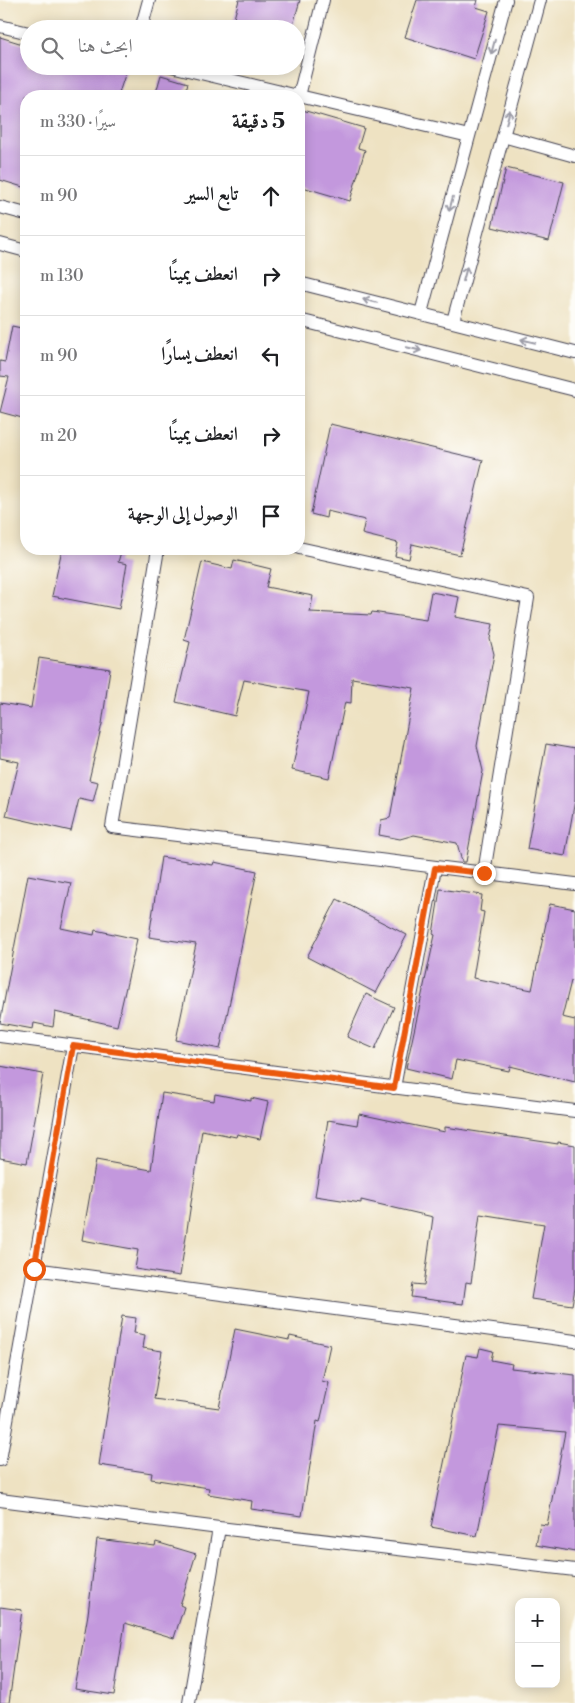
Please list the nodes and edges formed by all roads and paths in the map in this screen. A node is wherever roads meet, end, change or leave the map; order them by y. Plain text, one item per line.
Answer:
1 (148, 0) edge
2 (323, 0) edge
3 (506, 0) edge
4 (540, 0) edge
5 (143, 20) edge
6 (0, 26) edge
7 (20, 31) edge
8 (305, 72) edge
9 (209, 75) edge
10 (304, 75) edge
11 (273, 90) edge
12 (300, 90) edge
13 (305, 97) edge
14 (469, 136) junction
15 (503, 136) junction
16 (575, 156) edge
17 (0, 208) edge
18 (20, 213) edge
19 (0, 244) edge
20 (20, 249) edge
21 (305, 284) edge
22 (421, 313) junction
23 (453, 321) junction
24 (305, 322) edge
25 (575, 353) edge
26 (575, 390) edge
27 (305, 549) edge
28 (157, 555) edge
29 (435, 868) junction
30 (484, 873) junction
31 (575, 884) edge
32 (0, 1036) edge
33 (73, 1046) junction
34 (394, 1088) junction
35 (575, 1111) edge
36 (34, 1269) junction
37 (575, 1341) edge
38 (0, 1460) edge
39 (0, 1500) edge
40 (218, 1528) junction
41 (575, 1570) edge
42 (189, 1703) edge

1 - 5 street
2 - 8 street
3 -> 14 street
15 -> 4 street
6 - 7 street
9 - 11 street
10 - 12 street
13 - 14 street
14 -> 22 street
15 - 16 street
23 -> 15 street
17 - 18 street
19 - 20 street
22 -> 21 street
22 - 23 street
25 -> 23 street
24 -> 26 street
27 - 30 street
28 - 29 street
29 - 30 street
29 - 34 street
30 - 31 street
32 - 33 street
33 - 34 street
33 - 36 street
34 - 35 street
36 - 37 street
36 - 38 street
39 - 40 street
40 - 41 street
40 - 42 street

